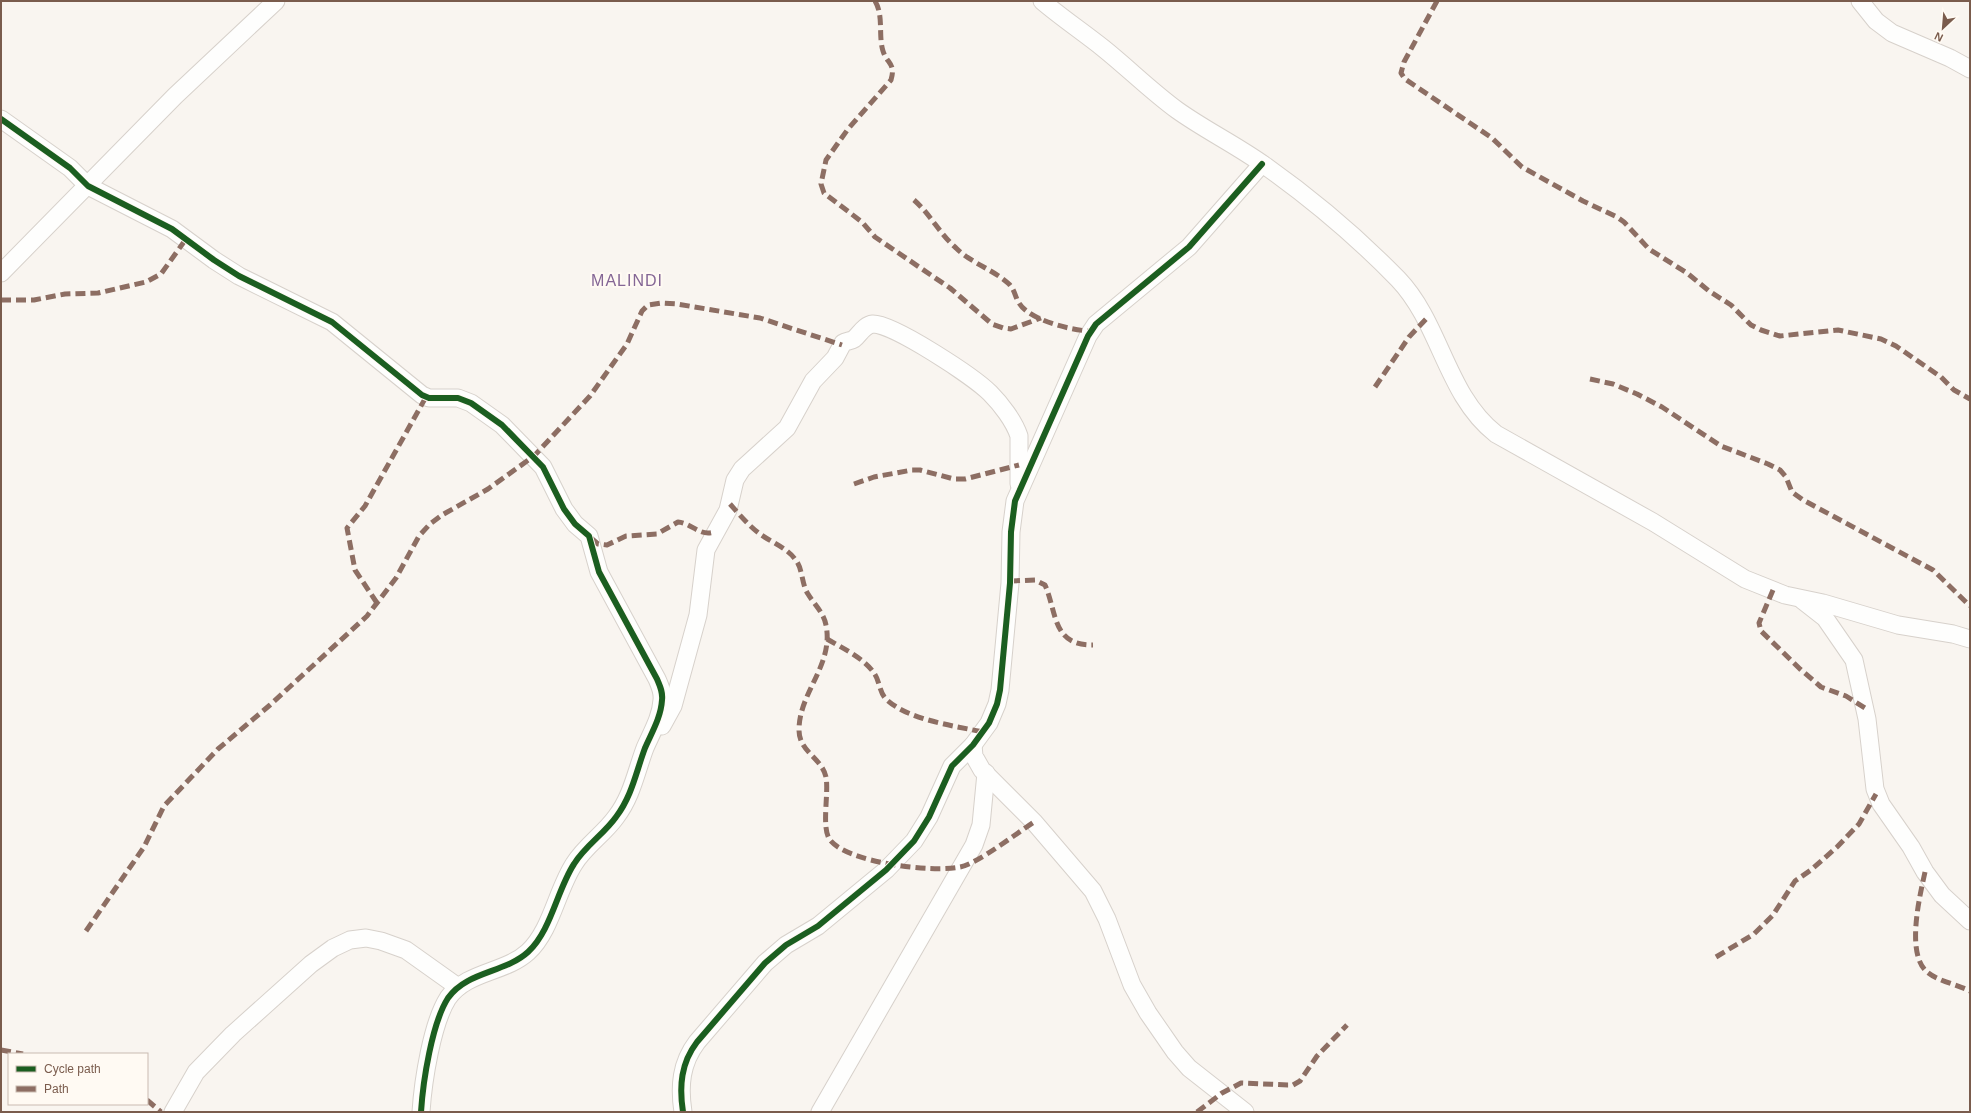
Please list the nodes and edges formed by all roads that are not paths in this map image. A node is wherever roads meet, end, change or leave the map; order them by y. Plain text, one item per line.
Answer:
1 (276, 1) edge
2 (1042, 1) edge
3 (1860, 1) edge
4 (1970, 69) edge
5 (1, 119) edge
6 (1262, 164) junction
7 (88, 186) junction
8 (1, 273) edge
9 (1019, 488) junction
10 (1798, 598) junction
11 (1970, 639) edge
12 (648, 741) junction
13 (973, 745) junction
14 (986, 773) junction
15 (1970, 921) edge
16 (458, 987) junction
17 (174, 1112) edge
18 (421, 1112) edge
19 (683, 1112) edge
20 (820, 1112) edge
21 (1245, 1112) edge

1 - 7 street
2 - 6 street
3 - 4 street
5 - 7 street
6 - 9 street
6 - 10 street
7 - 8 street
7 - 12 street
9 - 12 street
9 - 13 street
10 - 11 street
10 - 15 street
12 - 16 street
13 - 14 street
13 - 19 street
14 - 20 street
14 - 21 street
16 - 17 street
16 - 18 street

